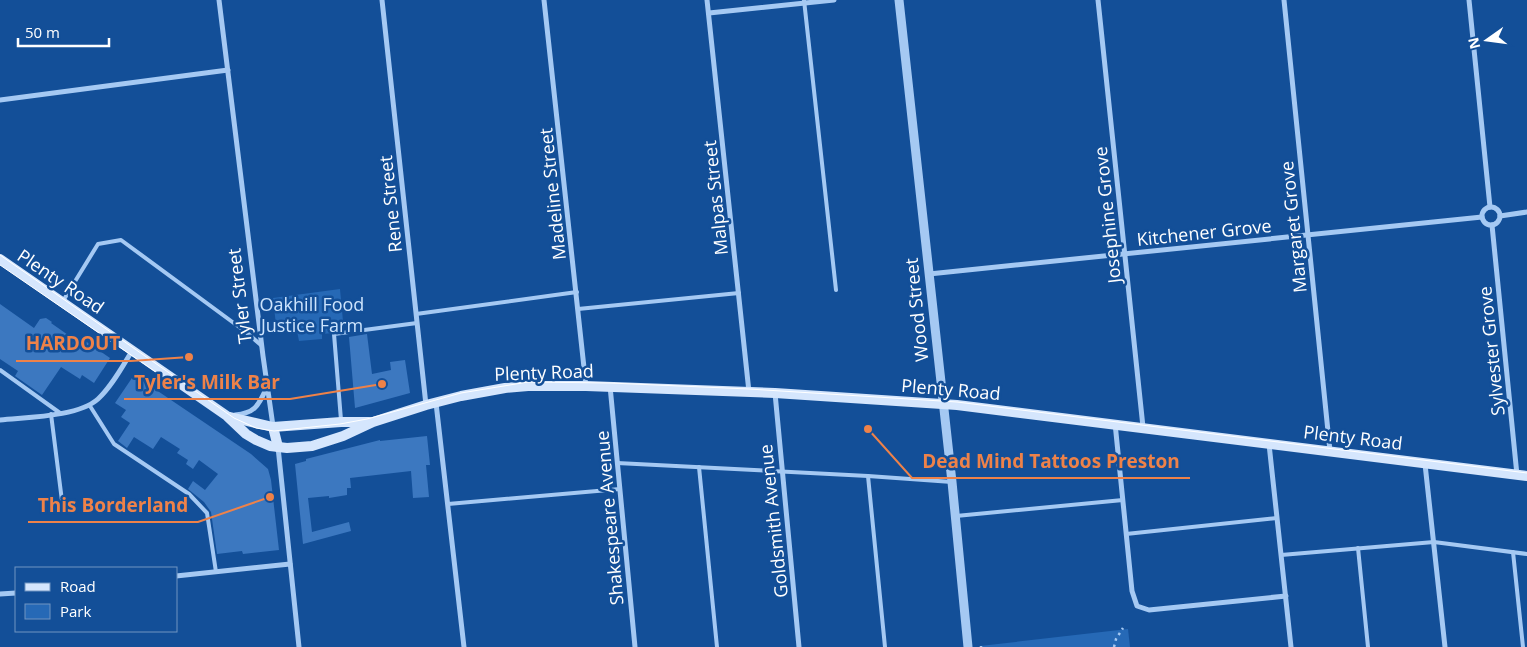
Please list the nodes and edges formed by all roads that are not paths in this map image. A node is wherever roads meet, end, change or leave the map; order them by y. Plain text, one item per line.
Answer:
1 (219, 0) edge
2 (382, 0) edge
3 (544, 0) edge
4 (707, 0) edge
5 (834, 0) edge
6 (899, 0) edge
7 (1098, 0) edge
8 (1284, 0) edge
9 (1469, 0) edge
10 (804, 2) edge
11 (708, 13) junction
12 (228, 70) junction
13 (0, 100) edge
14 (1490, 207) junction
15 (1527, 212) edge
16 (1500, 216) junction
17 (1482, 217) junction
18 (1492, 225) junction
19 (1308, 235) junction
20 (1125, 254) junction
21 (0, 259) edge
22 (929, 274) junction
23 (836, 290) dead end
24 (576, 292) junction
25 (739, 293) junction
26 (62, 301) junction
27 (578, 309) junction
28 (416, 314) junction
29 (418, 323) junction
30 (262, 346) junction
31 (132, 351) junction
32 (0, 370) edge
33 (586, 386) junction
34 (610, 386) junction
35 (267, 388) junction
36 (749, 392) junction
37 (775, 393) junction
38 (431, 404) junction
39 (943, 404) junction
40 (90, 406) junction
41 (60, 413) junction
42 (51, 414) junction
43 (227, 416) junction
44 (0, 420) edge
45 (341, 422) junction
46 (372, 422) junction
47 (1115, 423) junction
48 (273, 427) junction
49 (1143, 427) junction
50 (1268, 443) junction
51 (278, 448) junction
52 (1330, 451) junction
53 (617, 463) junction
54 (1424, 463) junction
55 (699, 467) junction
56 (782, 472) junction
57 (1522, 475) edge
58 (868, 476) junction
59 (952, 482) junction
60 (620, 488) junction
61 (62, 500) dead end
62 (1123, 500) junction
63 (448, 504) junction
64 (955, 516) junction
65 (1277, 518) junction
66 (1126, 534) junction
67 (1434, 542) junction
68 (1358, 548) junction
69 (1513, 552) junction
70 (1527, 554) edge
71 (1281, 555) junction
72 (290, 564) junction
73 (216, 572) junction
74 (178, 576) edge
75 (15, 592) edge
76 (0, 594) edge
77 (1286, 596) junction
78 (299, 647) edge
79 (464, 647) edge
80 (635, 647) edge
81 (718, 647) edge
82 (800, 647) edge
83 (885, 647) edge
84 (968, 647) edge
85 (1291, 647) edge
86 (1368, 647) edge
87 (1444, 647) edge
88 (1523, 647) edge

1 - 12 street, Tyler Street
2 - 28 street, Rene Street
3 - 24 street, Madeline Street
4 - 11 street, Malpas Street
5 - 10 street
6 - 22 street, Wood Street
7 - 20 street, Josephine Grove
8 - 19 street, Margaret Grove
9 - 14 street
10 - 11 street
10 - 23 lane
11 - 25 street, Malpas Street
12 - 13 street
12 - 30 street, Tyler Street
14 - 16 street
14 - 17 street
15 - 16 street
16 - 18 street
17 - 18 street
17 - 19 street, Kitchener Grove
18 - 57 street, Sylvester Grove
19 - 20 street, Kitchener Grove
19 - 52 street, Margaret Grove
20 - 22 street, Kitchener Grove
20 - 49 street, Josephine Grove
21 - 26 main road, Plenty Road
22 - 39 street, Wood Street
24 - 27 street, Madeline Street
24 - 28 lane
25 - 27 lane
25 - 36 street, Malpas Street
26 - 30 lane
26 - 31 main road, Plenty Road
27 - 33 street, Madeline Street
28 - 29 street, Rene Street
29 - 38 street, Rene Street
29 - 45 lane
30 - 35 street, Tyler Street
31 - 40 street
31 - 43 main road, Plenty Road
32 - 41 lane
33 - 34 main road, Plenty Road
33 - 38 main road, Plenty Road
34 - 36 main road, Plenty Road
34 - 53 street, Shakespeare Avenue
35 - 43 street
35 - 48 street, Tyler Street
36 - 37 main road, Plenty Road
37 - 39 main road, Plenty Road
37 - 56 street, Goldsmith Avenue
38 - 46 main road, Plenty Road
38 - 63 street, Rene Street
39 - 47 main road, Plenty Road
39 - 59 street, Wood Street
40 - 41 street
40 - 73 lane
41 - 42 street
42 - 44 street
42 - 61 lane
43 - 48 main road, Plenty Road
43 - 51 main road, Plenty Road
45 - 46 main road, Plenty Road
45 - 48 main road, Plenty Road
46 - 51 main road, Plenty Road
47 - 49 main road, Plenty Road
47 - 62 street
48 - 51 main road, Tyler Street
49 - 50 main road, Plenty Road
50 - 52 main road, Plenty Road
50 - 65 street
51 - 72 street, Tyler Street
52 - 54 main road, Plenty Road
53 - 55 lane
53 - 60 street, Shakespeare Avenue
54 - 57 main road, Plenty Road
54 - 67 street
55 - 56 lane
55 - 81 lane
56 - 58 lane
56 - 82 street, Goldsmith Avenue
58 - 59 lane
58 - 83 lane
59 - 64 street, Wood Street
60 - 63 lane
60 - 80 street, Shakespeare Avenue
62 - 64 lane
62 - 66 street
63 - 79 street, Rene Street
64 - 84 street, Wood Street
65 - 66 lane
65 - 71 street
66 - 77 street
67 - 68 lane
67 - 69 lane
67 - 87 street
68 - 71 lane
68 - 86 lane
69 - 70 lane
69 - 88 lane
71 - 77 street
72 - 73 street
72 - 78 street, Tyler Street
73 - 74 street
75 - 76 street
77 - 85 street

